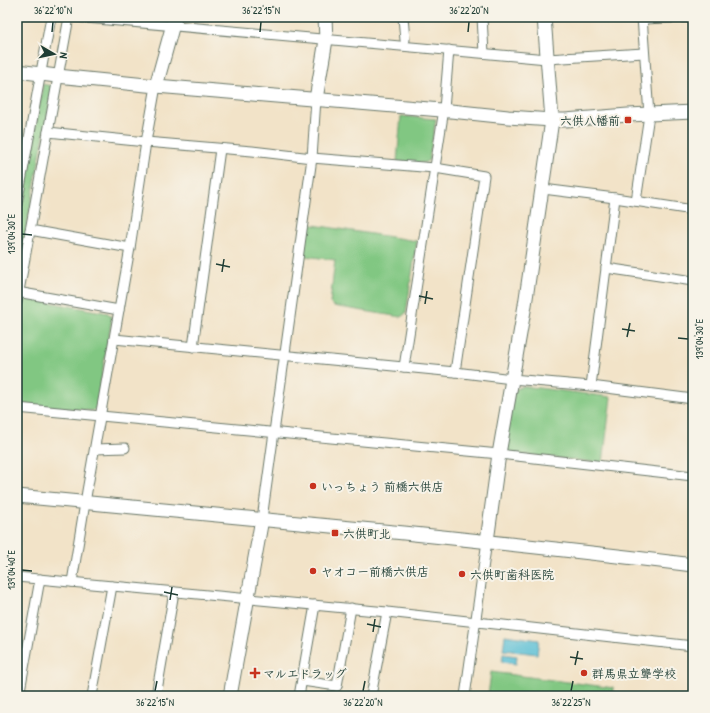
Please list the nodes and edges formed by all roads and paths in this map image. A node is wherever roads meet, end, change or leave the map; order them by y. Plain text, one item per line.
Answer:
1 (51, 17) edge
2 (68, 17) edge
3 (74, 17) edge
4 (325, 17) edge
5 (403, 17) edge
6 (482, 17) edge
7 (544, 17) edge
8 (693, 17) edge
9 (642, 18) edge
10 (173, 21) edge
11 (326, 40) junction
12 (405, 40) dead end
13 (449, 50) junction
14 (644, 53) junction
15 (484, 54) junction
16 (547, 59) junction
17 (17, 71) edge
18 (41, 74) junction
19 (58, 76) junction
20 (156, 86) junction
21 (316, 99) junction
22 (444, 111) junction
23 (693, 112) edge
24 (649, 115) junction
25 (552, 120) junction
26 (48, 132) junction
27 (146, 142) junction
28 (220, 149) junction
29 (312, 158) junction
30 (435, 168) junction
31 (543, 189) junction
32 (615, 198) junction
33 (636, 201) junction
34 (17, 204) edge
35 (693, 210) edge
36 (30, 230) junction
37 (130, 248) junction
38 (606, 268) junction
39 (693, 281) edge
40 (18, 295) edge
41 (119, 310) junction
42 (114, 339) junction
43 (193, 347) junction
44 (284, 355) junction
45 (404, 366) junction
46 (455, 372) junction
47 (512, 379) junction
48 (592, 386) junction
49 (693, 399) edge
50 (17, 408) edge
51 (100, 416) junction
52 (274, 432) junction
53 (95, 448) junction
54 (125, 448) dead end
55 (499, 454) junction
56 (693, 476) edge
57 (17, 496) edge
58 (85, 502) junction
59 (262, 519) junction
60 (487, 541) junction
61 (693, 565) edge
62 (17, 577) edge
63 (40, 579) junction
64 (72, 582) junction
65 (112, 586) junction
66 (174, 592) junction
67 (247, 598) junction
68 (315, 605) junction
69 (351, 608) junction
70 (387, 612) junction
71 (476, 622) junction
72 (693, 646) edge
73 (302, 681) junction
74 (19, 696) edge
75 (92, 696) edge
76 (156, 696) edge
77 (230, 696) edge
78 (299, 696) edge
79 (371, 696) edge
80 (465, 696) edge

1 - 18 street
2 - 19 street
3 - 10 street
4 - 11 street
5 - 12 street
6 - 15 street
7 - 16 street
8 - 9 street
9 - 14 street
10 - 11 street
10 - 20 street
11 - 13 street
11 - 21 street
13 - 15 street
13 - 22 street
14 - 16 street
14 - 24 street
15 - 16 street
16 - 25 street
17 - 18 street
18 - 19 street
18 - 34 street
19 - 20 street
19 - 26 street
20 - 21 street
20 - 27 street
21 - 22 street
21 - 29 street
22 - 25 street
22 - 30 street
23 - 24 street
24 - 25 street
24 - 33 street
25 - 31 street
26 - 27 street
26 - 36 street
27 - 28 street
27 - 37 street
28 - 29 street
28 - 43 street
29 - 30 street
29 - 44 street
30 - 45 street
30 - 46 street
31 - 32 street
31 - 47 street
32 - 33 street
32 - 38 street
33 - 35 street
36 - 37 street
36 - 40 street
37 - 41 street
38 - 39 street
38 - 48 street
40 - 41 street
41 - 42 street
42 - 43 street
42 - 51 street
43 - 44 street
44 - 45 street
44 - 52 street
45 - 46 street
46 - 47 street
47 - 48 street
47 - 55 street
48 - 49 street
50 - 51 street
51 - 52 street
51 - 53 street
52 - 55 street
52 - 59 street
53 - 54 street
53 - 58 street
55 - 56 street
55 - 60 street
57 - 58 street
58 - 59 street
58 - 64 street
59 - 60 street
59 - 67 street
60 - 61 street
60 - 71 street
62 - 63 street
63 - 64 street
63 - 74 street
64 - 65 street
65 - 66 street
65 - 75 street
66 - 67 street
66 - 76 street
67 - 68 street
67 - 77 street
68 - 69 street
68 - 73 street
69 - 70 street
69 - 73 street
70 - 71 street
70 - 79 street
71 - 72 street
71 - 80 street
73 - 78 street

